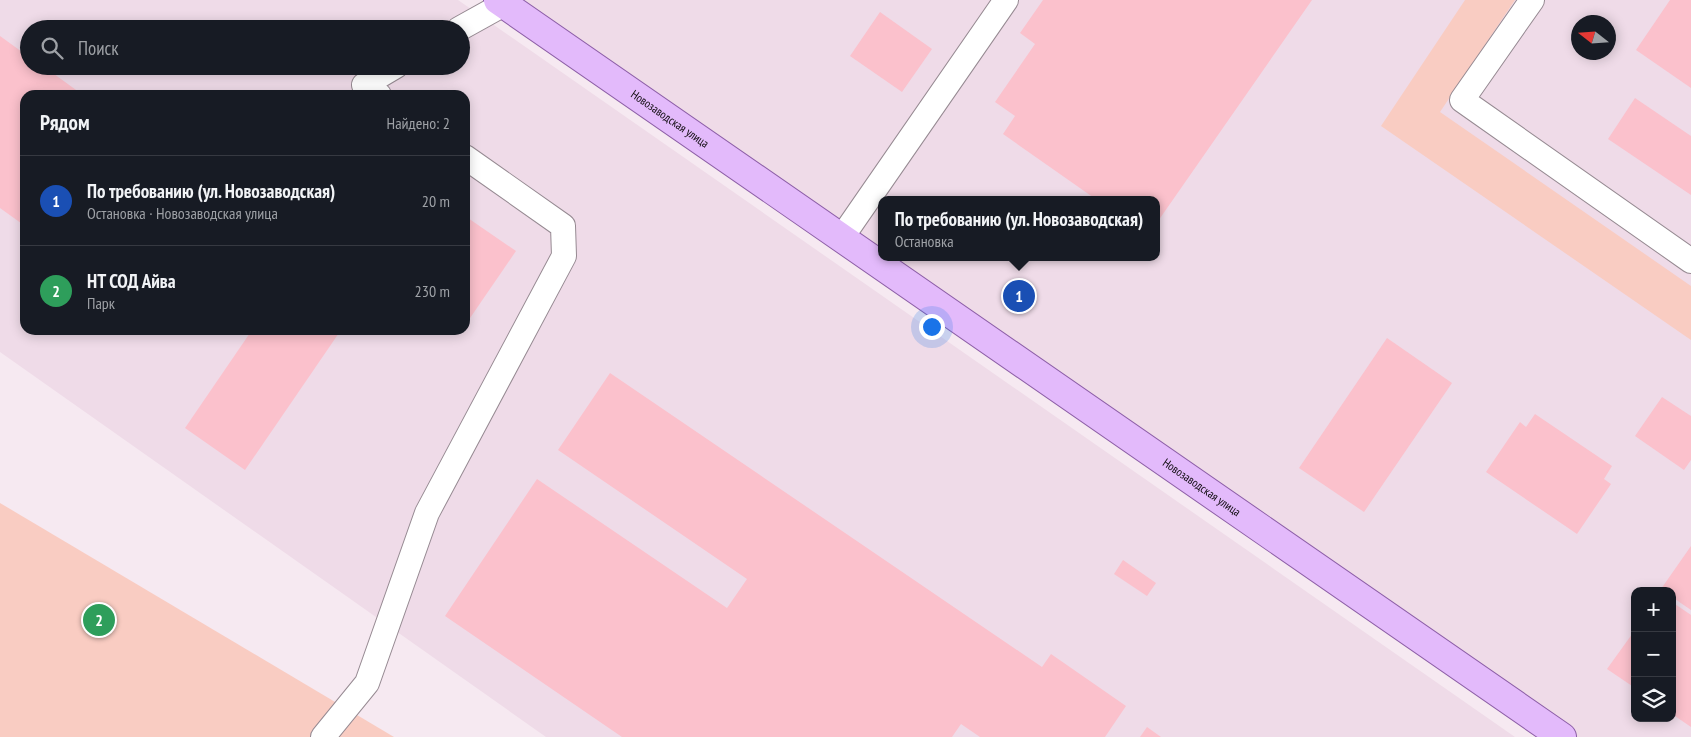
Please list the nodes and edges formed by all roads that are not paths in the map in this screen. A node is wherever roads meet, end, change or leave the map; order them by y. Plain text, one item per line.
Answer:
1 (1006, 0) edge
2 (1532, 0) edge
3 (501, 2) edge
4 (470, 22) edge
5 (381, 75) edge
6 (372, 90) edge
7 (470, 160) edge
8 (842, 237) junction
9 (1691, 261) edge
10 (324, 737) edge
11 (1562, 737) edge

1 - 8 street
2 - 9 street
3 - 4 street
3 - 8 main road, Новозаводская улица
5 - 6 street
7 - 10 street
8 - 11 main road, Новозаводская улица

